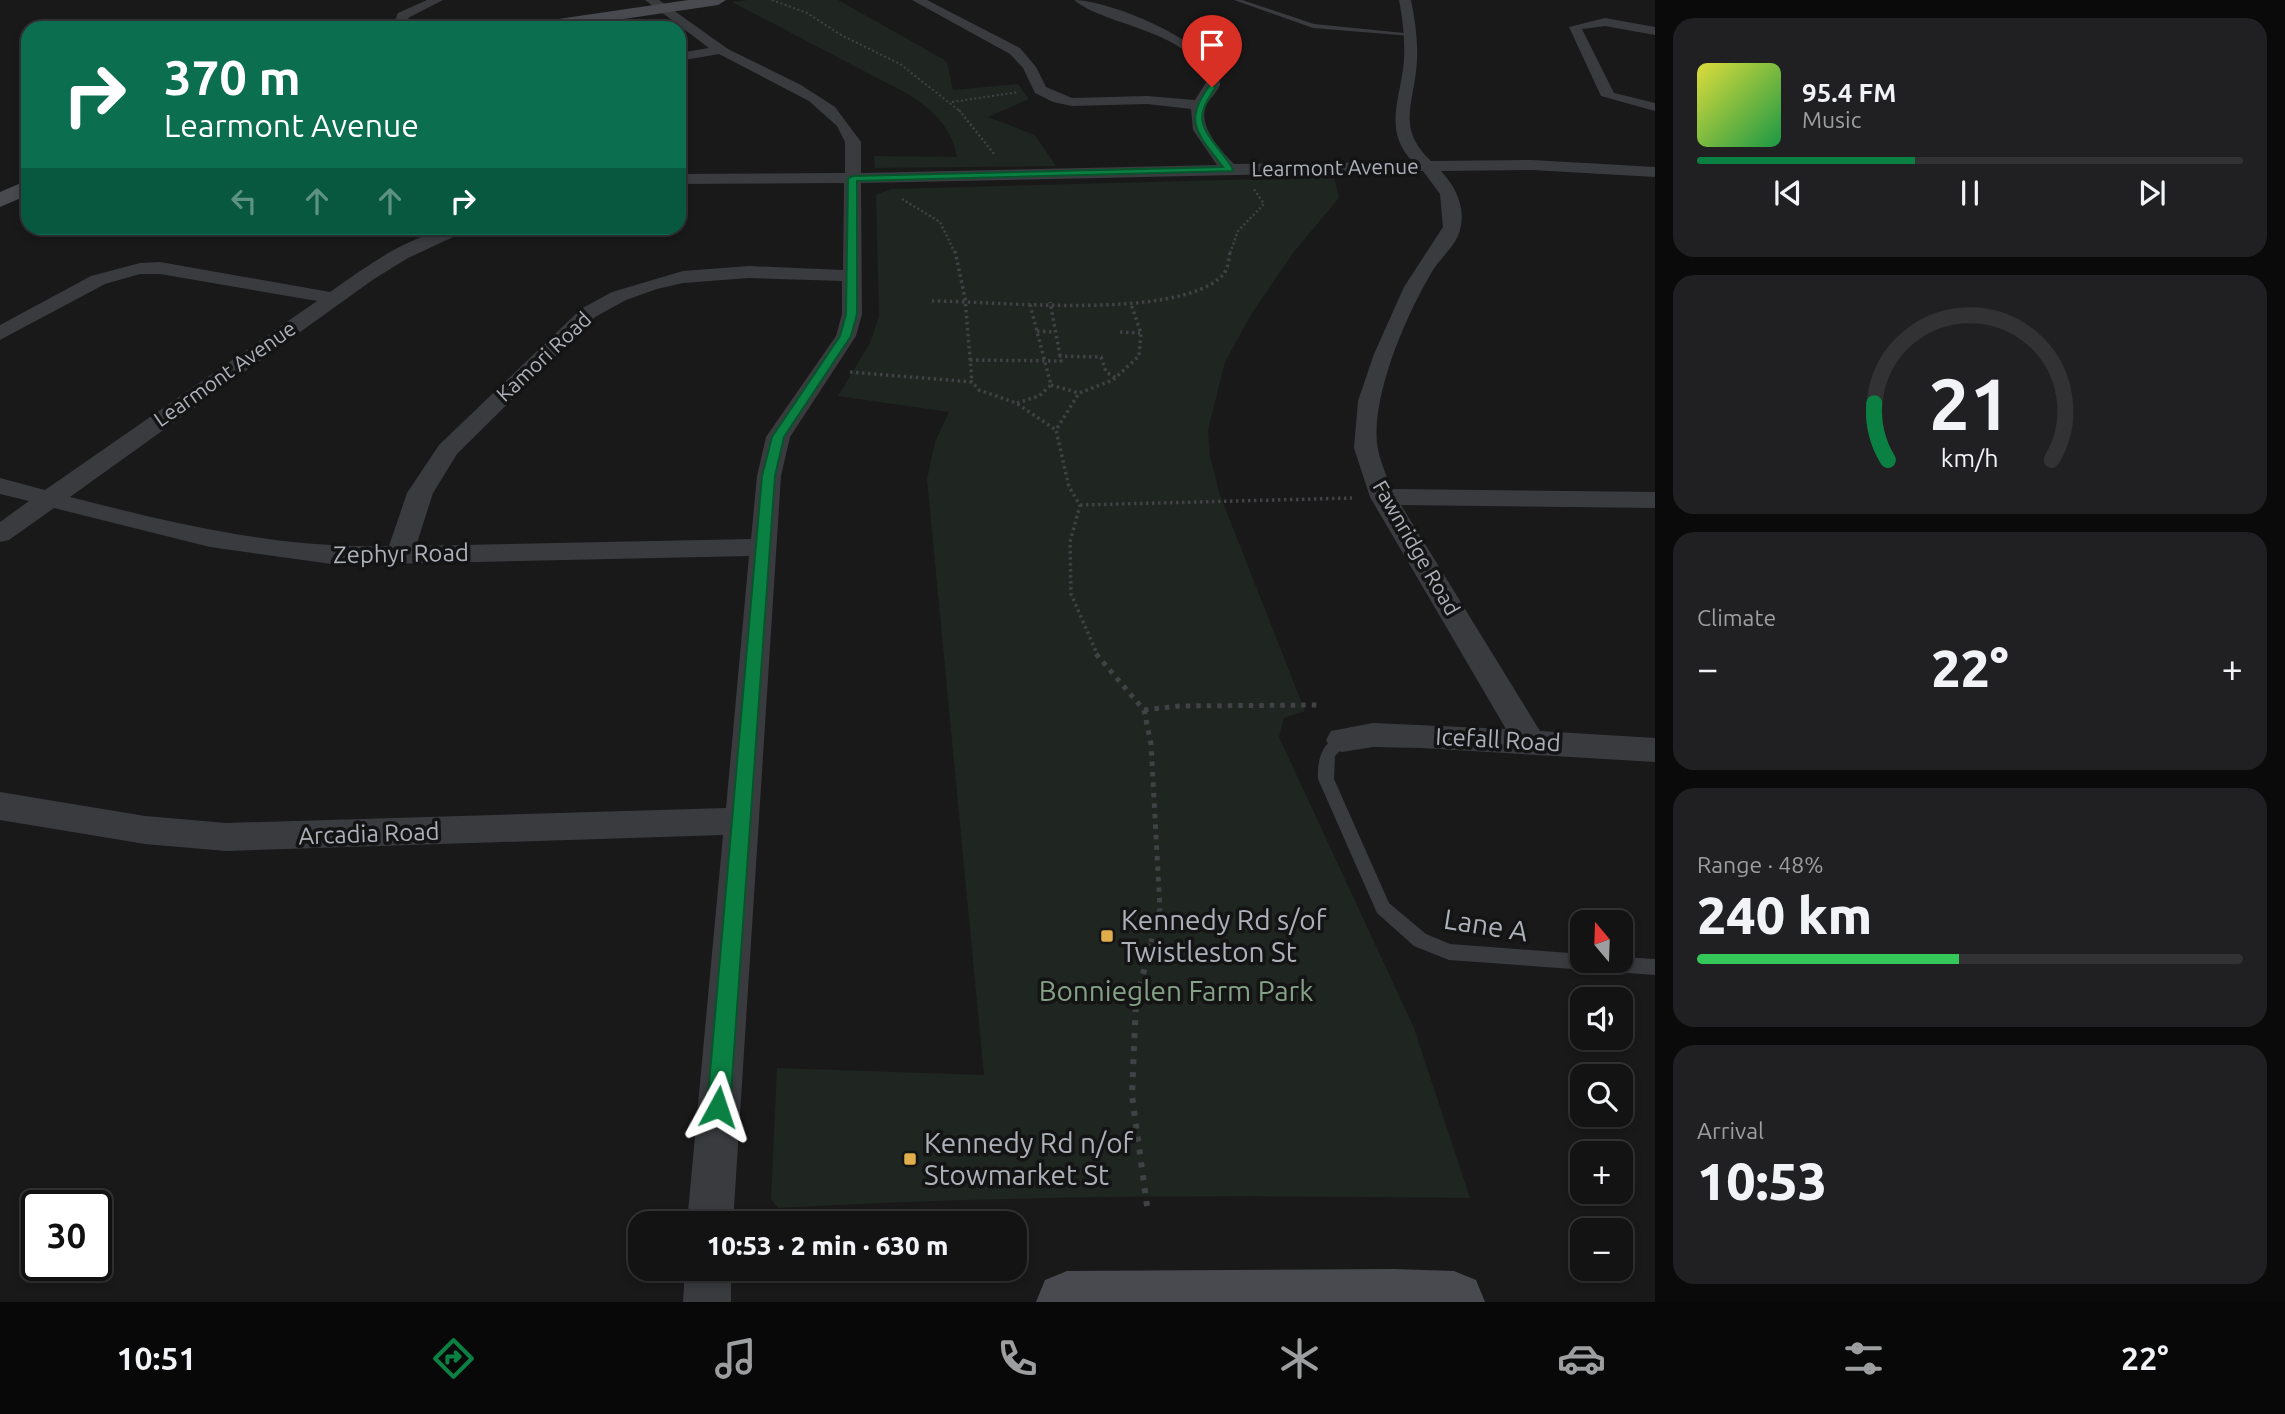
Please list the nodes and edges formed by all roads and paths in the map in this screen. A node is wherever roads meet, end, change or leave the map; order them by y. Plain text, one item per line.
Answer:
1 (437, 0) edge
2 (718, 0) edge
3 (772, 0) edge
4 (918, 0) edge
5 (1080, 0) edge
6 (1237, 0) edge
7 (1394, 0) edge
8 (1405, 0) edge
9 (783, 2) edge
10 (657, 4) edge
11 (402, 21) edge
12 (568, 21) edge
13 (681, 21) edge
14 (686, 25) edge
15 (1655, 31) edge
16 (1411, 34) junction
17 (722, 50) junction
18 (686, 56) edge
19 (1024, 92) dead end
20 (951, 102) junction
21 (1199, 105) junction
22 (1655, 107) edge
23 (1002, 156) dead end
24 (1430, 167) junction
25 (1230, 169) junction
26 (1655, 172) edge
27 (853, 178) junction
28 (686, 179) edge
29 (1250, 183) dead end
30 (21, 190) edge
31 (894, 195) dead end
32 (0, 200) edge
33 (443, 235) edge
34 (852, 276) junction
35 (333, 298) junction
36 (964, 300) junction
37 (932, 301) dead end
38 (1029, 301) junction
39 (1050, 302) junction
40 (1131, 304) junction
41 (1037, 331) junction
42 (1054, 332) junction
43 (1120, 332) dead end
44 (1141, 332) junction
45 (0, 334) edge
46 (1059, 356) junction
47 (970, 360) junction
48 (1042, 361) junction
49 (850, 372) dead end
50 (1116, 378) junction
51 (972, 382) junction
52 (1051, 385) junction
53 (1079, 393) junction
54 (1016, 403) junction
55 (1056, 430) junction
56 (0, 486) edge
57 (1383, 497) junction
58 (1352, 498) dead end
59 (47, 499) junction
60 (1655, 500) edge
61 (1080, 505) junction
62 (0, 534) edge
63 (761, 547) junction
64 (400, 555) junction
65 (1317, 705) dead end
66 (1144, 710) junction
67 (1342, 740) joint
68 (1529, 740) junction
69 (1655, 750) edge
70 (0, 806) edge
71 (740, 821) junction
72 (1655, 967) edge
73 (1147, 1206) dead end
74 (711, 1211) edge
75 (707, 1281) edge
76 (1394, 1301) edge
77 (706, 1302) edge
78 (1067, 1302) edge
79 (1454, 1302) edge

1 - 11 street
2 - 10 street
3 - 9 path
4 - 21 street
5 - 21 street
6 - 16 lane
7 - 8 lane
8 - 16 street, Fawnridge Road
9 - 20 path
10 - 12 street
10 - 13 street
14 - 17 street
15 - 22 street
16 - 24 street, Fawnridge Road
17 - 18 street
17 - 27 street
19 - 20 path
20 - 23 path
21 - 25 street
24 - 25 street, Learmont Avenue
24 - 26 street, Learmont Avenue
24 - 57 street, Fawnridge Road
25 - 27 street, Learmont Avenue
27 - 28 street, Learmont Avenue
27 - 34 street
29 - 40 path
30 - 32 street
31 - 36 path
33 - 35 street, Learmont Avenue
34 - 63 street
34 - 64 street, Kamori Road
35 - 45 street
35 - 59 street, Learmont Avenue
36 - 37 path
36 - 38 path
36 - 47 path
38 - 39 path
38 - 41 path
39 - 40 path
39 - 42 path
40 - 44 path
41 - 42 path
41 - 48 path
42 - 46 path
43 - 44 path
44 - 50 path
46 - 48 path
46 - 50 path
47 - 48 path
47 - 51 path
48 - 52 path
49 - 51 path
50 - 53 path
51 - 54 path
52 - 53 path
52 - 54 path
53 - 55 path
54 - 55 path
55 - 61 path
56 - 59 street, Zephyr Road
57 - 60 street
57 - 68 street, Fawnridge Road
58 - 61 path
59 - 62 street, Learmont Avenue
59 - 64 street, Zephyr Road
61 - 66 path
63 - 64 street, Zephyr Road
63 - 71 street
65 - 66 path
66 - 73 path
67 - 68 street, Icefall Road
67 - 72 lane, Lane A
68 - 69 street, Icefall Road
70 - 71 street, Arcadia Road
71 - 74 street
75 - 77 street
76 - 78 street
76 - 79 street

